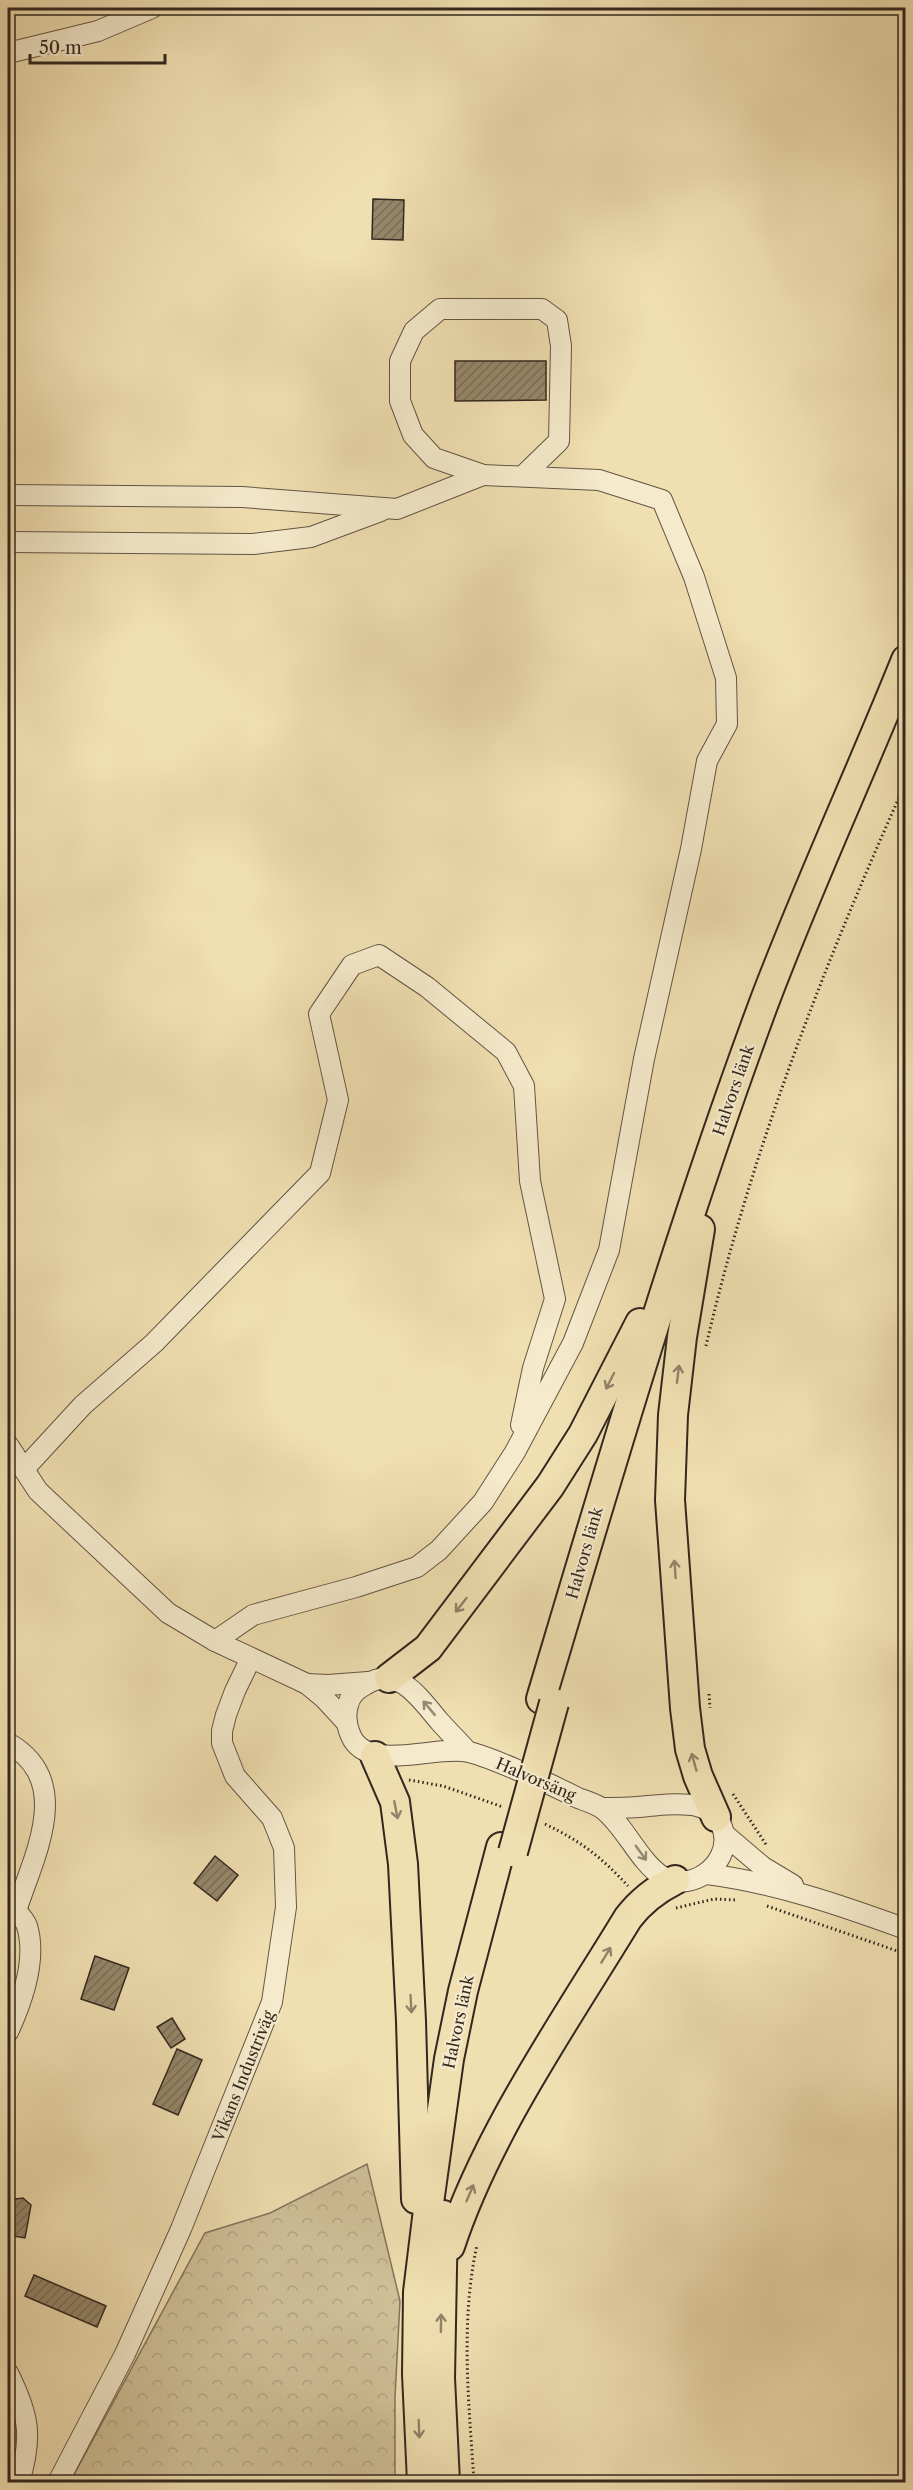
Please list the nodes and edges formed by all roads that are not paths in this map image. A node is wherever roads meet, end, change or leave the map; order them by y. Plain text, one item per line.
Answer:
1 (152, 8) edge
2 (8, 53) edge
3 (483, 475) junction
4 (524, 475) junction
5 (8, 495) edge
6 (388, 508) junction
7 (8, 542) edge
8 (906, 660) edge
9 (906, 705) edge
10 (700, 1229) junction
11 (676, 1255) junction
12 (8, 1445) edge
13 (515, 1452) junction
14 (24, 1469) junction
15 (215, 1641) junction
16 (250, 1660) junction
17 (378, 1680) junction
18 (307, 1684) junction
19 (547, 1701) junction
20 (347, 1723) junction
21 (8, 1743) edge
22 (468, 1752) junction
23 (375, 1756) junction
24 (603, 1808) junction
25 (720, 1825) junction
26 (507, 1849) junction
27 (707, 1874) junction
28 (760, 1875) junction
29 (675, 1880) junction
30 (12, 1910) edge
31 (906, 1929) edge
32 (8, 2032) edge
33 (443, 2268) junction
34 (418, 2292) junction
35 (8, 2373) edge
36 (19, 2482) edge
37 (58, 2482) edge
38 (422, 2482) edge
39 (445, 2482) edge

1 - 2 street
3 - 4 street
3 - 4 street
3 - 6 street
4 - 13 street
5 - 6 street
6 - 7 street
8 - 11 highway, Halvors länk
9 - 10 highway, Halvors länk
10 - 19 highway, Halvors länk
25 -> 10 highway
11 -> 17 highway
11 - 19 highway, Halvors länk
12 - 14 street
13 - 14 street
13 - 15 street
14 - 15 street
15 - 16 street
16 - 18 street
16 - 37 street, Vikans Industriväg
17 - 18 street
17 - 20 street
22 -> 17 street, Halvorsäng
18 - 20 street
19 - 26 highway, Halvors länk
20 - 23 street
21 - 30 street
22 - 23 street, Halvorsäng
22 - 24 street, Halvorsäng
23 -> 34 highway
24 - 25 street, Halvorsäng
24 -> 29 street, Halvorsäng
25 - 27 street
25 - 28 street, Halvorsäng
26 - 33 highway, Halvors länk
26 - 34 highway, Halvors länk
27 - 28 street, Halvorsäng
27 - 29 street, Halvorsäng
28 - 31 street, Halvorsäng
33 -> 29 highway
30 - 32 street
39 -> 33 highway, Halvors länk
34 -> 38 highway, Halvors länk
35 - 36 street

